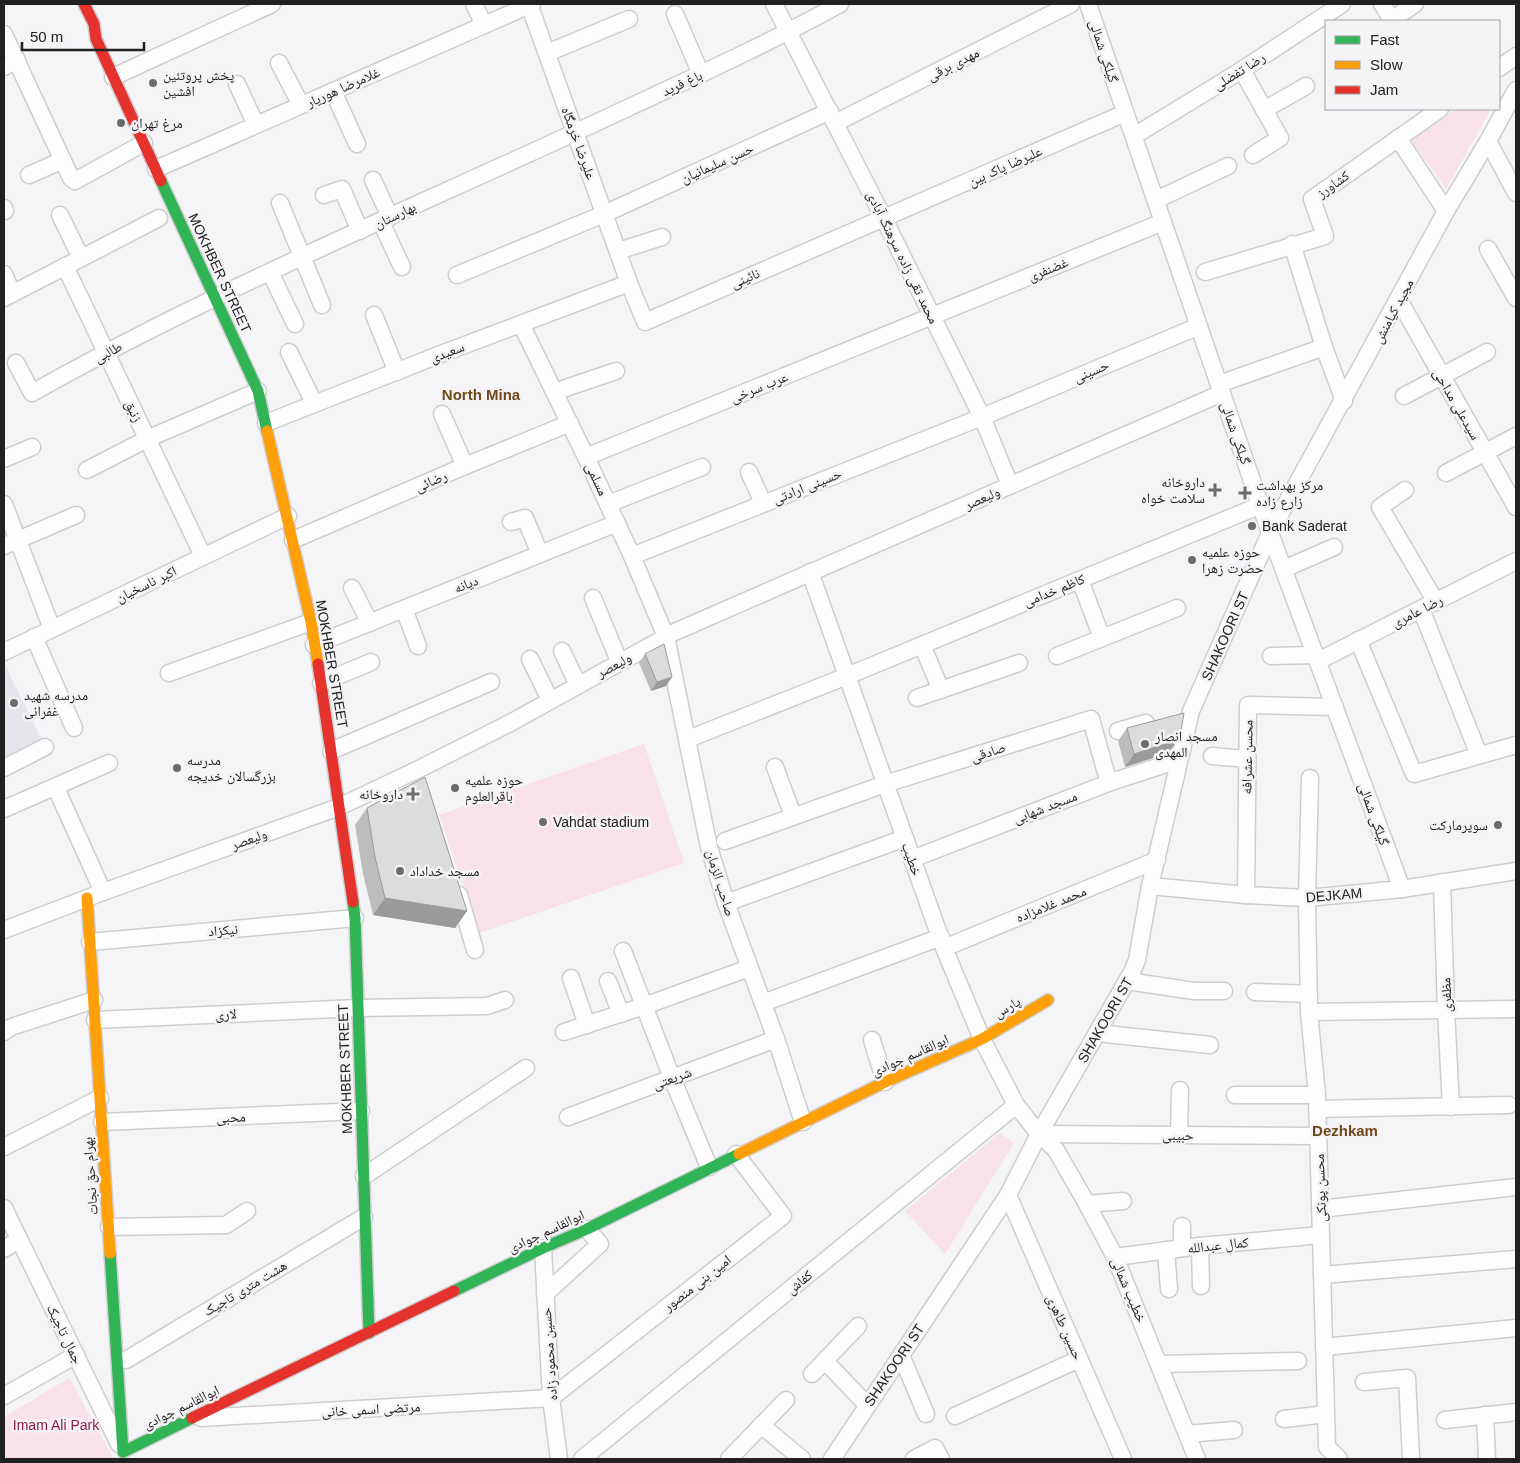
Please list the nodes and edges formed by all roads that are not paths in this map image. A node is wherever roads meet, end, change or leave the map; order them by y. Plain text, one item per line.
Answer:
1 (84, 4) edge
2 (272, 4) edge
3 (474, 4) edge
4 (530, 4) edge
5 (774, 4) edge
6 (840, 4) edge
7 (1071, 4) edge
8 (1342, 4) edge
9 (1382, 4) edge
10 (1415, 4) edge
11 (1094, 6) edge
12 (674, 14) dead end
13 (629, 19) dead end
14 (1391, 20) edge
15 (81, 23) dead end
16 (484, 25) junction
17 (789, 32) junction
18 (4, 34) edge
19 (96, 39) junction
20 (547, 53) junction
21 (1516, 56) edge
22 (279, 63) dead end
23 (10, 64) edge
24 (1500, 67) edge
25 (1242, 70) junction
26 (701, 74) junction
27 (114, 76) junction
28 (237, 84) dead end
29 (1306, 86) dead end
30 (1516, 90) edge
31 (333, 91) junction
32 (301, 105) junction
33 (1264, 110) junction
34 (1439, 110) edge
35 (1125, 113) junction
36 (832, 117) junction
37 (256, 125) junction
38 (575, 133) junction
39 (1134, 136) junction
40 (1398, 138) junction
41 (1488, 141) junction
42 (144, 143) junction
43 (357, 144) dead end
44 (1252, 155) dead end
45 (63, 160) junction
46 (1228, 166) dead end
47 (156, 169) junction
48 (29, 175) dead end
49 (373, 180) dead end
50 (1516, 193) edge
51 (324, 195) dead end
52 (1156, 200) junction
53 (280, 203) dead end
54 (1446, 211) junction
55 (604, 214) junction
56 (60, 215) dead end
57 (159, 218) dead end
58 (884, 218) junction
59 (386, 220) junction
60 (1163, 222) junction
61 (360, 231) junction
62 (662, 237) dead end
63 (1292, 244) junction
64 (1488, 248) dead end
65 (618, 252) junction
66 (304, 257) junction
67 (82, 258) junction
68 (65, 266) junction
69 (402, 267) dead end
70 (270, 272) junction
71 (1205, 272) dead end
72 (4, 274) edge
73 (458, 275) dead end
74 (629, 283) junction
75 (8, 296) edge
76 (215, 297) junction
77 (1516, 298) edge
78 (1399, 300) junction
79 (322, 305) dead end
80 (374, 315) dead end
81 (932, 316) junction
82 (295, 324) dead end
83 (521, 324) junction
84 (1199, 326) junction
85 (1324, 347) junction
86 (289, 352) dead end
87 (1487, 352) dead end
88 (106, 353) junction
89 (16, 363) dead end
90 (616, 371) dead end
91 (397, 372) junction
92 (1442, 377) junction
93 (1221, 388) junction
94 (258, 391) junction
95 (554, 392) junction
96 (1404, 396) dead end
97 (1344, 401) junction
98 (314, 403) junction
99 (442, 414) dead end
100 (982, 416) junction
101 (266, 423) junction
102 (570, 423) junction
103 (1516, 436) edge
104 (147, 438) junction
105 (32, 447) dead end
106 (1485, 452) junction
107 (586, 457) junction
108 (4, 458) edge
109 (465, 466) junction
110 (702, 467) dead end
111 (87, 470) dead end
112 (748, 472) dead end
113 (1446, 472) dead end
114 (1010, 486) junction
115 (1405, 490) dead end
116 (4, 504) edge
117 (608, 504) junction
118 (763, 504) junction
119 (1261, 505) junction
120 (1516, 507) edge
121 (76, 515) dead end
122 (288, 516) junction
123 (511, 522) dead end
124 (617, 523) junction
125 (1270, 533) junction
126 (293, 540) junction
127 (11, 543) edge
128 (1334, 547) dead end
129 (540, 554) junction
130 (203, 556) junction
131 (632, 556) junction
132 (1516, 561) edge
133 (1284, 569) junction
134 (810, 572) junction
135 (1080, 580) junction
136 (352, 588) dead end
137 (593, 598) dead end
138 (1428, 605) junction
139 (1177, 608) dead end
140 (404, 609) junction
141 (310, 622) junction
142 (370, 623) junction
143 (52, 628) junction
144 (34, 637) junction
145 (666, 637) junction
146 (1102, 638) junction
147 (1358, 640) junction
148 (314, 645) junction
149 (922, 645) junction
150 (418, 646) dead end
151 (562, 651) dead end
152 (4, 652) edge
153 (1057, 656) dead end
154 (1271, 656) dead end
155 (1317, 658) junction
156 (530, 659) dead end
157 (371, 662) dead end
158 (619, 662) junction
159 (1020, 664) dead end
160 (169, 673) dead end
161 (847, 676) junction
162 (321, 682) junction
163 (491, 682) dead end
164 (578, 685) junction
165 (942, 690) junction
166 (917, 698) dead end
167 (550, 700) junction
168 (1335, 707) junction
169 (1192, 711) junction
170 (74, 728) dead end
171 (1118, 731) dead end
172 (688, 738) junction
173 (1516, 745) edge
174 (45, 748) dead end
175 (331, 751) junction
176 (1212, 756) dead end
177 (1479, 756) junction
178 (1247, 758) junction
179 (1179, 760) junction
180 (109, 763) dead end
181 (775, 767) dead end
182 (4, 768) edge
183 (421, 768) junction
184 (1310, 778) dead end
185 (1111, 782) junction
186 (885, 784) junction
187 (427, 786) edge
188 (56, 788) junction
189 (338, 807) junction
190 (4, 810) edge
191 (793, 816) junction
192 (905, 838) junction
193 (725, 841) dead end
194 (912, 859) junction
195 (1157, 860) junction
196 (1516, 871) edge
197 (454, 877) edge
198 (1442, 882) junction
199 (1150, 886) junction
200 (1402, 889) junction
201 (103, 892) junction
202 (1246, 895) junction
203 (87, 898) junction
204 (1307, 898) junction
205 (726, 903) junction
206 (355, 918) junction
207 (4, 930) edge
208 (90, 942) junction
209 (942, 942) junction
210 (475, 950) dead end
211 (623, 952) dead end
212 (750, 968) junction
213 (571, 978) dead end
214 (608, 981) dead end
215 (1127, 981) junction
216 (1224, 992) dead end
217 (1255, 992) dead end
218 (1309, 994) junction
219 (94, 1000) junction
220 (505, 1000) dead end
221 (1048, 1000) dead end
222 (763, 1003) junction
223 (644, 1006) junction
224 (358, 1008) junction
225 (1516, 1009) edge
226 (1446, 1010) junction
227 (1309, 1012) junction
228 (621, 1014) junction
229 (95, 1020) junction
230 (588, 1025) junction
231 (4, 1032) edge
232 (564, 1032) dead end
233 (1097, 1033) junction
234 (776, 1039) junction
235 (982, 1039) junction
236 (872, 1040) dead end
237 (1210, 1045) dead end
238 (526, 1068) dead end
239 (672, 1078) junction
240 (885, 1082) junction
241 (1180, 1090) dead end
242 (1235, 1095) dead end
243 (100, 1098) junction
244 (1317, 1102) junction
245 (1016, 1105) junction
246 (1509, 1105) dead end
247 (1451, 1107) junction
248 (361, 1112) junction
249 (568, 1117) dead end
250 (102, 1122) junction
251 (803, 1122) junction
252 (1038, 1134) junction
253 (1179, 1135) junction
254 (1318, 1136) junction
255 (4, 1147) edge
256 (736, 1154) junction
257 (709, 1167) junction
258 (364, 1176) junction
259 (1516, 1187) edge
260 (1008, 1195) junction
261 (1123, 1201) dead end
262 (1088, 1204) junction
263 (4, 1208) edge
264 (1320, 1209) junction
265 (247, 1211) dead end
266 (364, 1217) junction
267 (1182, 1226) dead end
268 (109, 1227) junction
269 (587, 1229) junction
270 (1321, 1235) junction
271 (19, 1240) junction
272 (1200, 1246) junction
273 (543, 1248) junction
274 (1182, 1248) junction
275 (4, 1249) edge
276 (1166, 1250) junction
277 (1115, 1257) junction
278 (1516, 1259) edge
279 (1322, 1275) junction
280 (1201, 1286) dead end
281 (1169, 1289) dead end
282 (545, 1294) junction
283 (858, 1326) dead end
284 (1516, 1328) edge
285 (369, 1333) junction
286 (1324, 1347) junction
287 (76, 1355) junction
288 (901, 1355) junction
289 (1079, 1359) junction
290 (126, 1360) dead end
291 (825, 1361) junction
292 (1298, 1361) dead end
293 (1159, 1364) junction
294 (812, 1374) dead end
295 (1364, 1382) dead end
296 (4, 1396) edge
297 (551, 1398) junction
298 (786, 1400) dead end
299 (867, 1405) junction
300 (1516, 1412) edge
301 (926, 1414) dead end
302 (1326, 1414) junction
303 (1485, 1415) junction
304 (955, 1416) dead end
305 (191, 1419) junction
306 (1284, 1419) dead end
307 (1445, 1420) dead end
308 (761, 1426) junction
309 (1234, 1430) dead end
310 (1187, 1434) junction
311 (1333, 1453) edge
312 (125, 1456) edge
313 (559, 1459) edge
314 (582, 1459) edge
315 (729, 1459) edge
316 (802, 1459) edge
317 (832, 1459) edge
318 (914, 1459) edge
319 (941, 1459) edge
320 (1123, 1459) edge
321 (1196, 1459) edge
322 (1411, 1459) edge
323 (1487, 1459) edge

1 - 19 street
2 - 27 street
3 - 16 street
4 - 16 street, غلامرضا هوریار
4 - 20 street, علیرضا خرمگاه
5 - 17 street, محمد تقی زاده سرهنگ آبادی
6 - 17 street, باغ فرید
7 - 36 street, مهدی برقی
8 - 25 street, رضا تفضلی
9 - 14 street
10 - 14 street
11 - 35 street, گيلکی شمالی
12 - 26 street
13 - 20 street
15 - 19 street
16 - 31 street, غلامرضا هوریار
17 - 26 street, باغ فرید
17 - 36 street, محمد تقی زاده سرهنگ آبادی
18 - 23 street
19 - 27 street, MOKHBER STREET
20 - 38 street, علیرضا خرمگاه
21 - 24 street
22 - 32 street
23 - 45 street
25 - 33 street
25 - 39 street, رضا تفضلی
26 - 38 street, باغ فرید
27 - 42 street, MOKHBER STREET
28 - 37 street
29 - 33 street
30 - 41 street, مجید کیامنش
31 - 32 street, غلامرضا هوریار
31 - 43 street
32 - 37 street, غلامرضا هوریار
33 - 44 street
34 - 40 street, کشاورز
35 - 39 street, گيلکی شمالی
35 - 58 street, علیرضا پاک بین
36 - 55 street, حسن سلیمانیان
36 - 58 street, محمد تقی زاده سرهنگ آبادی
37 - 47 street, غلامرضا هوریار
38 - 55 street, علیرضا خرمگاه
38 - 59 street, بهارستان
39 - 52 street, گيلکی شمالی
40 - 54 street
40 - 63 street, کشاورز
41 - 50 street
41 - 54 street, مجید کیامنش
42 - 45 street
42 - 47 street, MOKHBER STREET
45 - 48 street
46 - 52 street
47 - 76 street, MOKHBER STREET
49 - 59 street
51 - 61 street
52 - 60 street, گيلکی شمالی
53 - 66 street
54 - 78 street, مجید کیامنش
55 - 65 street, علیرضا خرمگاه
55 - 73 street, حسن سلیمانیان
56 - 67 street
57 - 67 street
58 - 74 street, نائینی
58 - 81 street, محمد تقی زاده سرهنگ آبادی
59 - 61 street, بهارستان
59 - 69 street
60 - 81 street, غضنفری
60 - 84 street, گيلکی شمالی
61 - 66 street, بهارستان
62 - 65 street
63 - 71 street, کشاورز
63 - 85 street
64 - 77 street
65 - 74 street, علیرضا خرمگاه
66 - 70 street, بهارستان
66 - 79 street
67 - 68 street
68 - 75 street
68 - 88 street, زنبق
70 - 76 street, بهارستان
70 - 82 street
72 - 75 street
74 - 83 street, سعیدی
76 - 88 street, طالبی
76 - 94 street, MOKHBER STREET
78 - 92 street, سیدعلی مداحی
78 - 97 street, مجید کیامنش
80 - 91 street
81 - 100 street, محمد تقی زاده سرهنگ آبادی
81 - 107 street, عرب سرخی
83 - 91 street, سعیدی
83 - 95 street, مسلمی
84 - 93 street, گيلکی شمالی
84 - 100 street, حسینی
85 - 93 street, ولیعصر
85 - 97 street
86 - 98 street
87 - 92 street
88 - 89 street, طالبی
88 - 104 street, زنبق
90 - 95 street
91 - 98 street, سعیدی
92 - 96 street
92 - 106 street, سیدعلی مداحی
93 - 114 street, ولیعصر
93 - 119 street, گيلکی شمالی
94 - 101 street, MOKHBER STREET
94 - 104 street
95 - 102 street, مسلمی
97 - 125 street, مجید کیامنش
98 - 101 street, سعیدی
99 - 109 street
100 - 114 street, محمد تقی زاده سرهنگ آبادی
100 - 118 street, حسینی ارادتی
101 - 122 street, MOKHBER STREET
102 - 107 street, مسلمی
102 - 109 street, رضائی
103 - 106 street
104 - 111 street
104 - 130 street, زنبق
105 - 108 street
106 - 113 street
106 - 120 street, سیدعلی مداحی
107 - 117 street, مسلمی
109 - 126 street, رضائی
110 - 117 street
112 - 118 street
114 - 134 street, ولیعصر
115 - 138 street
116 - 127 street
117 - 124 street, مسلمی
118 - 131 street, حسینی ارادتی
119 - 125 street, گيلکی شمالی
119 - 135 street, کاظم خدامی
121 - 127 street
122 - 126 street, MOKHBER STREET
122 - 130 street, اکبر ناسخیان
123 - 129 street
124 - 129 street, دیانه
124 - 131 street, مسلمی
125 - 133 street, گيلکی شمالی
125 - 169 street, SHAKOORI ST
126 - 141 street, MOKHBER STREET
127 - 143 street
128 - 133 street
129 - 140 street, دیانه
130 - 143 street, اکبر ناسخیان
131 - 145 street, مسلمی
132 - 138 street, رضا عامری
133 - 155 street, گيلکی شمالی
134 - 145 street, ولیعصر
134 - 161 street, خطیب
135 - 146 street
135 - 149 street, کاظم خدامی
136 - 142 street
137 - 158 street
138 - 147 street, رضا عامری
138 - 177 street
139 - 146 street
140 - 142 street, دیانه
140 - 150 street
141 - 148 street, MOKHBER STREET
141 - 160 street
142 - 148 street, دیانه
143 - 144 street, اکبر ناسخیان
144 - 152 street, اکبر ناسخیان
144 - 170 street
145 - 158 street, ولیعصر
145 - 172 street, صاحب الزمان
146 - 153 street
147 - 155 street, رضا عامری
147 - 177 street
148 - 162 street, MOKHBER STREET
149 - 161 street, کاظم خدامی
149 - 165 street
151 - 164 street
154 - 155 street
155 - 168 street, گيلکی شمالی
156 - 167 street
157 - 162 street
158 - 164 street, ولیعصر
159 - 165 street
161 - 172 street, کاظم خدامی
161 - 186 street, خطیب
162 - 175 street, MOKHBER STREET
163 - 175 street
164 - 167 street, ولیعصر
165 - 166 street
167 - 183 street, ولیعصر
168 - 178 street, محسن عشرافه
168 - 200 street, گيلکی شمالی
169 - 171 street
169 - 179 street, SHAKOORI ST
172 - 205 street, صاحب الزمان
173 - 177 street
174 - 182 street
175 - 189 street, MOKHBER STREET
176 - 178 street
178 - 202 street, محسن عشرافه
179 - 185 street, مسجد شهابی
179 - 195 street, SHAKOORI ST
180 - 188 street
181 - 191 street
183 - 187 street
183 - 189 street, ولیعصر
184 - 204 street, محسن پونکی
185 - 186 street, صادقی
185 - 194 street, مسجد شهابی
186 - 191 street, صادقی
186 - 192 street, خطیب
188 - 190 street
188 - 201 street
189 - 201 street, ولیعصر
189 - 206 street, MOKHBER STREET
191 - 193 street, صادقی
192 - 194 street, خطیب
192 - 205 street
194 - 209 street, خطیب
195 - 199 street, SHAKOORI ST
195 - 209 street, محمد غلامزاده
196 - 198 street, DEJKAM
197 - 210 street
198 - 200 street, DEJKAM
198 - 226 street, مظفری
199 - 202 street, DEJKAM
199 - 215 street, SHAKOORI ST
200 - 204 street, DEJKAM
201 - 203 street, ولیعصر
202 - 204 street, DEJKAM
203 - 207 street, ولیعصر
203 - 208 street, بهرام حق نجات
204 - 218 street, محسن پونکی
205 - 212 street, صاحب الزمان
206 - 208 street, نیکزاد
206 - 224 street, MOKHBER STREET
208 - 219 street, بهرام حق نجات
209 - 222 street, محمد غلامزاده
209 - 235 street, خطیب
211 - 223 street
212 - 222 street, صاحب الزمان
212 - 223 street
213 - 230 street
214 - 228 street
215 - 216 street
215 - 233 street, SHAKOORI ST
217 - 218 street
218 - 227 street, محسن پونکی
219 - 229 street, بهرام حق نجات
219 - 231 street
220 - 224 street, لاری
221 - 235 street, پارس
222 - 234 street, صاحب الزمان
223 - 228 street
223 - 239 street
224 - 229 street, لاری
224 - 248 street, MOKHBER STREET
225 - 226 street
226 - 227 street
226 - 247 street, مظفری
227 - 244 street, محسن پونکی
228 - 230 street
229 - 243 street, بهرام حق نجات
230 - 232 street
233 - 237 street
233 - 252 street, SHAKOORI ST
234 - 239 street, شریعتی
234 - 251 street, صاحب الزمان
235 - 240 street, ابوالقاسم جوادی
235 - 245 street, خطیب
236 - 240 street
238 - 258 street
239 - 249 street, شریعتی
239 - 257 street
240 - 251 street, ابوالقاسم جوادی
241 - 253 street
242 - 244 street
243 - 250 street, بهرام حق نجات
243 - 255 street
244 - 247 street
244 - 254 street, محسن پونکی
245 - 252 street, خطیب
245 - 314 street, کفاش
246 - 247 street
248 - 250 street, محبی
248 - 258 street, MOKHBER STREET
250 - 268 street, بهرام حق نجات
251 - 256 street, ابوالقاسم جوادی
252 - 253 street, حبیبی
252 - 260 street, SHAKOORI ST
252 - 262 street, خطیب شمالی
253 - 254 street, حبیبی
254 - 264 street, محسن پونکی
256 - 257 street, ابوالقاسم جوادی
256 - 297 street, امین بنی منصور
257 - 269 street, ابوالقاسم جوادی
258 - 266 street, MOKHBER STREET
259 - 264 street
260 - 288 street, SHAKOORI ST
260 - 289 street, حسین طاهری
261 - 262 street
262 - 277 street, خطیب شمالی
263 - 271 street, جمال تاجیک
264 - 270 street, محسن پونکی
265 - 268 street
266 - 285 street, MOKHBER STREET
266 - 290 street, هشت متری تاجیک
267 - 274 street
268 - 312 street, بهرام حق نجات
269 - 273 street, ابوالقاسم جوادی
269 - 282 street
270 - 272 street, کمال عبدالله
270 - 279 street, محسن پونکی
271 - 275 street
271 - 287 street, جمال تاجیک
272 - 274 street, کمال عبدالله
272 - 280 street
273 - 282 street, حسین محمود زاده
273 - 285 street, ابوالقاسم جوادی
274 - 276 street, کمال عبدالله
276 - 277 street, کمال عبدالله
276 - 281 street
277 - 293 street, خطیب شمالی
278 - 279 street
279 - 286 street, محسن پونکی
282 - 297 street, حسین محمود زاده
283 - 291 street
284 - 286 street
285 - 305 street, ابوالقاسم جوادی
286 - 302 street, محسن پونکی
287 - 296 street
287 - 312 street, جمال تاجیک
288 - 299 street, SHAKOORI ST
288 - 301 street
289 - 304 street
289 - 320 street, حسین طاهری
291 - 294 street
291 - 299 street
292 - 293 street
293 - 310 street, خطیب شمالی
295 - 322 street
297 - 305 street, مرتضی اسمی خانی
297 - 313 street, حسین محمود زاده
298 - 308 street
299 - 317 street, SHAKOORI ST
300 - 303 street
302 - 306 street
302 - 311 street, محسن پونکی
303 - 307 street
303 - 323 street
305 - 312 street, ابوالقاسم جوادی
308 - 315 street
308 - 316 street
309 - 310 street
310 - 321 street, خطیب شمالی
318 - 319 street

